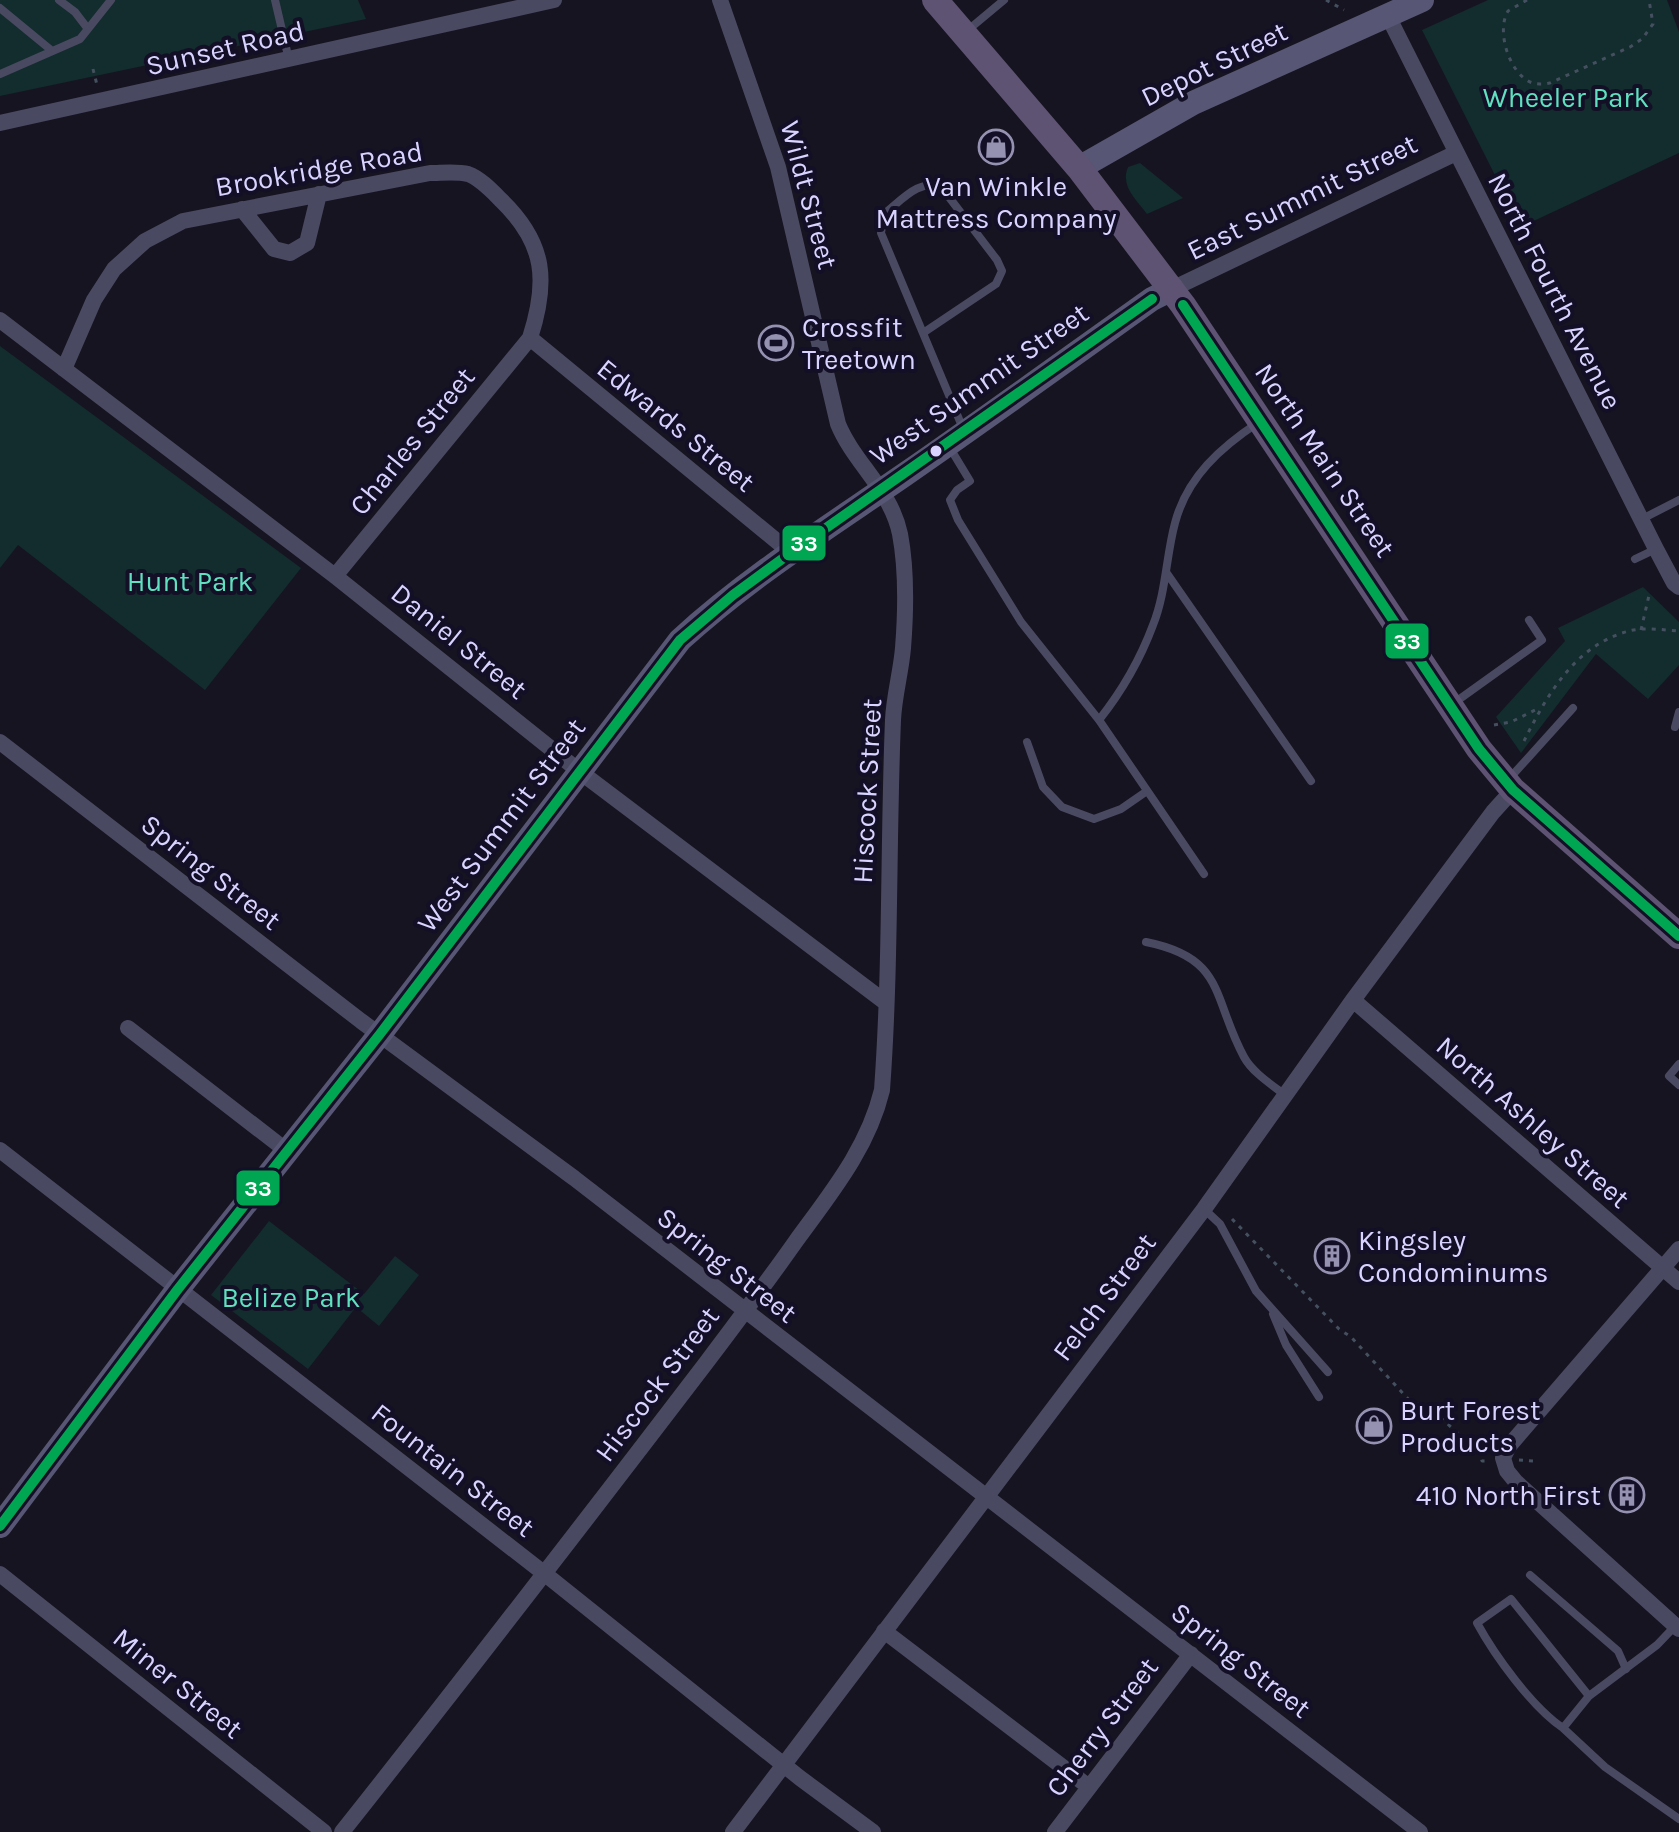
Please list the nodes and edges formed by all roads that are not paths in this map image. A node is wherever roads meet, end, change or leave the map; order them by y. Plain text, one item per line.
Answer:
1 (59, 0) edge
2 (111, 0) edge
3 (275, 0) edge
4 (554, 0) edge
5 (720, 0) edge
6 (935, 0) edge
7 (1004, 0) edge
8 (1422, 0) edge
9 (0, 8) edge
10 (1388, 16) junction
11 (88, 29) junction
12 (964, 33) junction
13 (51, 50) junction
14 (289, 60) junction
15 (0, 74) edge
16 (0, 123) edge
17 (1456, 153) junction
18 (1079, 168) junction
19 (319, 194) junction
20 (242, 209) junction
21 (1172, 289) junction
22 (0, 320) edge
23 (923, 333) junction
24 (530, 338) junction
25 (64, 369) junction
26 (1260, 421) junction
27 (956, 438) junction
28 (881, 490) junction
29 (1679, 500) edge
30 (1641, 519) junction
31 (1656, 549) junction
32 (790, 552) junction
33 (1635, 559) dead end
34 (1166, 572) junction
35 (335, 576) junction
36 (1679, 587) edge
37 (1529, 620) dead end
38 (1451, 706) junction
39 (1573, 708) dead end
40 (1679, 712) edge
41 (1099, 720) junction
42 (1675, 727) dead end
43 (0, 742) edge
44 (1027, 742) dead end
45 (579, 771) junction
46 (1311, 781) dead end
47 (1510, 786) junction
48 (1147, 791) junction
49 (1204, 874) dead end
50 (1679, 936) edge
51 (1146, 942) dead end
52 (1353, 1000) junction
53 (885, 1002) junction
54 (128, 1028) dead end
55 (380, 1034) junction
56 (1679, 1064) edge
57 (1679, 1085) edge
58 (1285, 1095) junction
59 (0, 1150) edge
60 (287, 1151) junction
61 (1204, 1209) junction
62 (1679, 1249) edge
63 (1662, 1268) junction
64 (1679, 1282) edge
65 (178, 1289) junction
66 (1270, 1306) junction
67 (745, 1311) junction
68 (1328, 1372) dead end
69 (1319, 1397) dead end
70 (984, 1497) junction
71 (0, 1526) edge
72 (0, 1574) edge
73 (545, 1574) junction
74 (1530, 1575) dead end
75 (1678, 1626) edge
76 (884, 1631) junction
77 (1191, 1654) junction
78 (1626, 1669) junction
79 (1589, 1696) junction
80 (1563, 1728) junction
81 (783, 1765) junction
82 (1089, 1787) junction
83 (1679, 1819) edge
84 (324, 1832) edge
85 (342, 1832) edge
86 (733, 1832) edge
87 (873, 1832) edge
88 (1055, 1832) edge
89 (1420, 1832) edge

1 - 11 lane
2 - 11 lane
3 - 14 lane
4 - 14 street, Sunset Road
5 - 28 street, Wildt Street
6 - 12 main road, North Main Street
7 - 12 lane
8 - 10 street, Depot Street
9 - 13 lane
10 - 17 street, North Fourth Avenue
10 - 18 street, Depot Street
11 - 13 lane
12 - 18 main road, North Main Street
13 - 15 lane
14 - 16 street, Sunset Road
17 - 21 street, East Summit Street
17 - 30 street, North Fourth Avenue
18 - 21 main road, North Main Street
19 - 20 street, Brookridge Road
19 - 20 street
19 - 24 street, Brookridge Road
20 - 25 street, Brookridge Road
21 - 26 main road, North Main Street
21 - 27 street, West Summit Street
22 - 25 street, Daniel Street
23 - 23 lane
23 - 27 lane
24 - 32 street, Edwards Street
24 - 35 street, Charles Street
25 - 35 street, Daniel Street
26 - 34 lane
26 - 38 main road, North Main Street
27 - 28 street, West Summit Street
27 - 41 lane
28 - 32 street, West Summit Street
28 - 53 street, Hiscock Street
29 - 30 lane
30 - 31 street, North Fourth Avenue
31 - 33 lane
31 - 36 street, North Fourth Avenue
32 - 45 street, West Summit Street
34 - 41 lane
34 - 46 lane
35 - 45 street, Daniel Street
37 - 38 lane
38 - 47 main road, North Main Street
39 - 47 lane
40 - 42 lane
41 - 48 lane
43 - 55 street, Spring Street
44 - 48 lane
45 - 53 street, Daniel Street
45 - 55 street, West Summit Street
47 - 50 main road, North Main Street
47 - 52 street, Felch Street
48 - 49 lane
51 - 58 lane
52 - 58 street, Felch Street
52 - 63 street, North Ashley Street
53 - 67 street, Hiscock Street
54 - 60 street
55 - 60 street, West Summit Street
55 - 67 street, Spring Street
56 - 57 lane
58 - 61 street, Felch Street
59 - 65 street, Fountain Street
60 - 65 street, West Summit Street
61 - 66 lane
61 - 70 street, Felch Street
62 - 63 street
63 - 64 street, North Ashley Street
63 - 75 street
65 - 71 street, West Summit Street
65 - 73 street, Fountain Street
66 - 68 lane
66 - 69 lane
67 - 70 street, Spring Street
67 - 73 street, Hiscock Street
70 - 76 street, Felch Street
70 - 77 street, Spring Street
72 - 84 street, Miner Street
73 - 81 street, Fountain Street
73 - 85 street, Hiscock Street
74 - 78 lane
75 - 78 lane
76 - 81 street, Felch Street
76 - 82 street
77 - 82 street, Cherry Street
77 - 89 street, Spring Street
78 - 79 lane
79 - 80 lane
79 - 80 lane
80 - 83 lane
81 - 86 street, Felch Street
81 - 87 street, Fountain Street
82 - 88 street, Cherry Street

